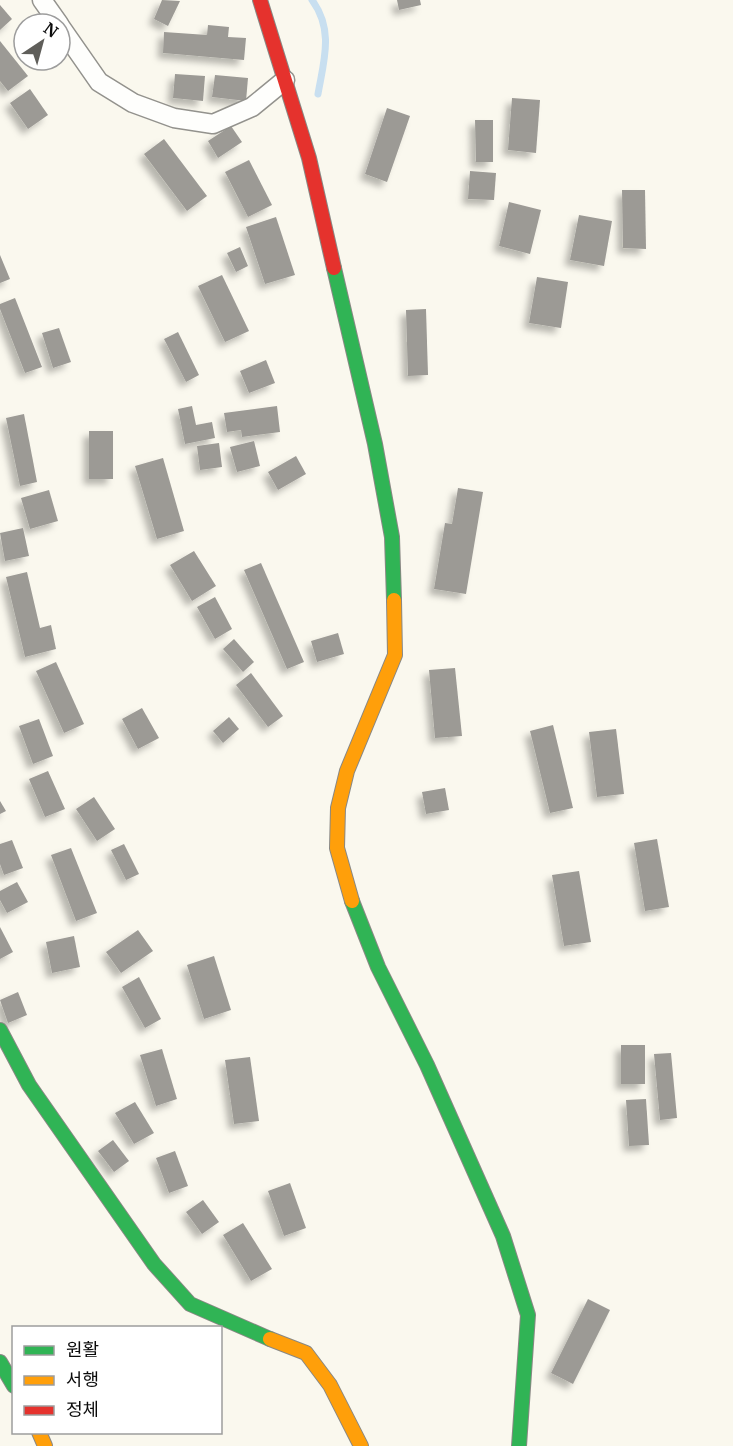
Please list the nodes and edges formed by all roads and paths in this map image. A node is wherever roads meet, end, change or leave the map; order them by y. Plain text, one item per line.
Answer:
1 (260, 0) edge
2 (72, 44) edge
3 (285, 80) junction
4 (0, 1030) edge
5 (0, 1362) edge
6 (12, 1383) edge
7 (361, 1446) edge
8 (519, 1446) edge

1 - 3 street
2 - 3 street
3 - 8 street
4 - 7 street
5 - 6 street

